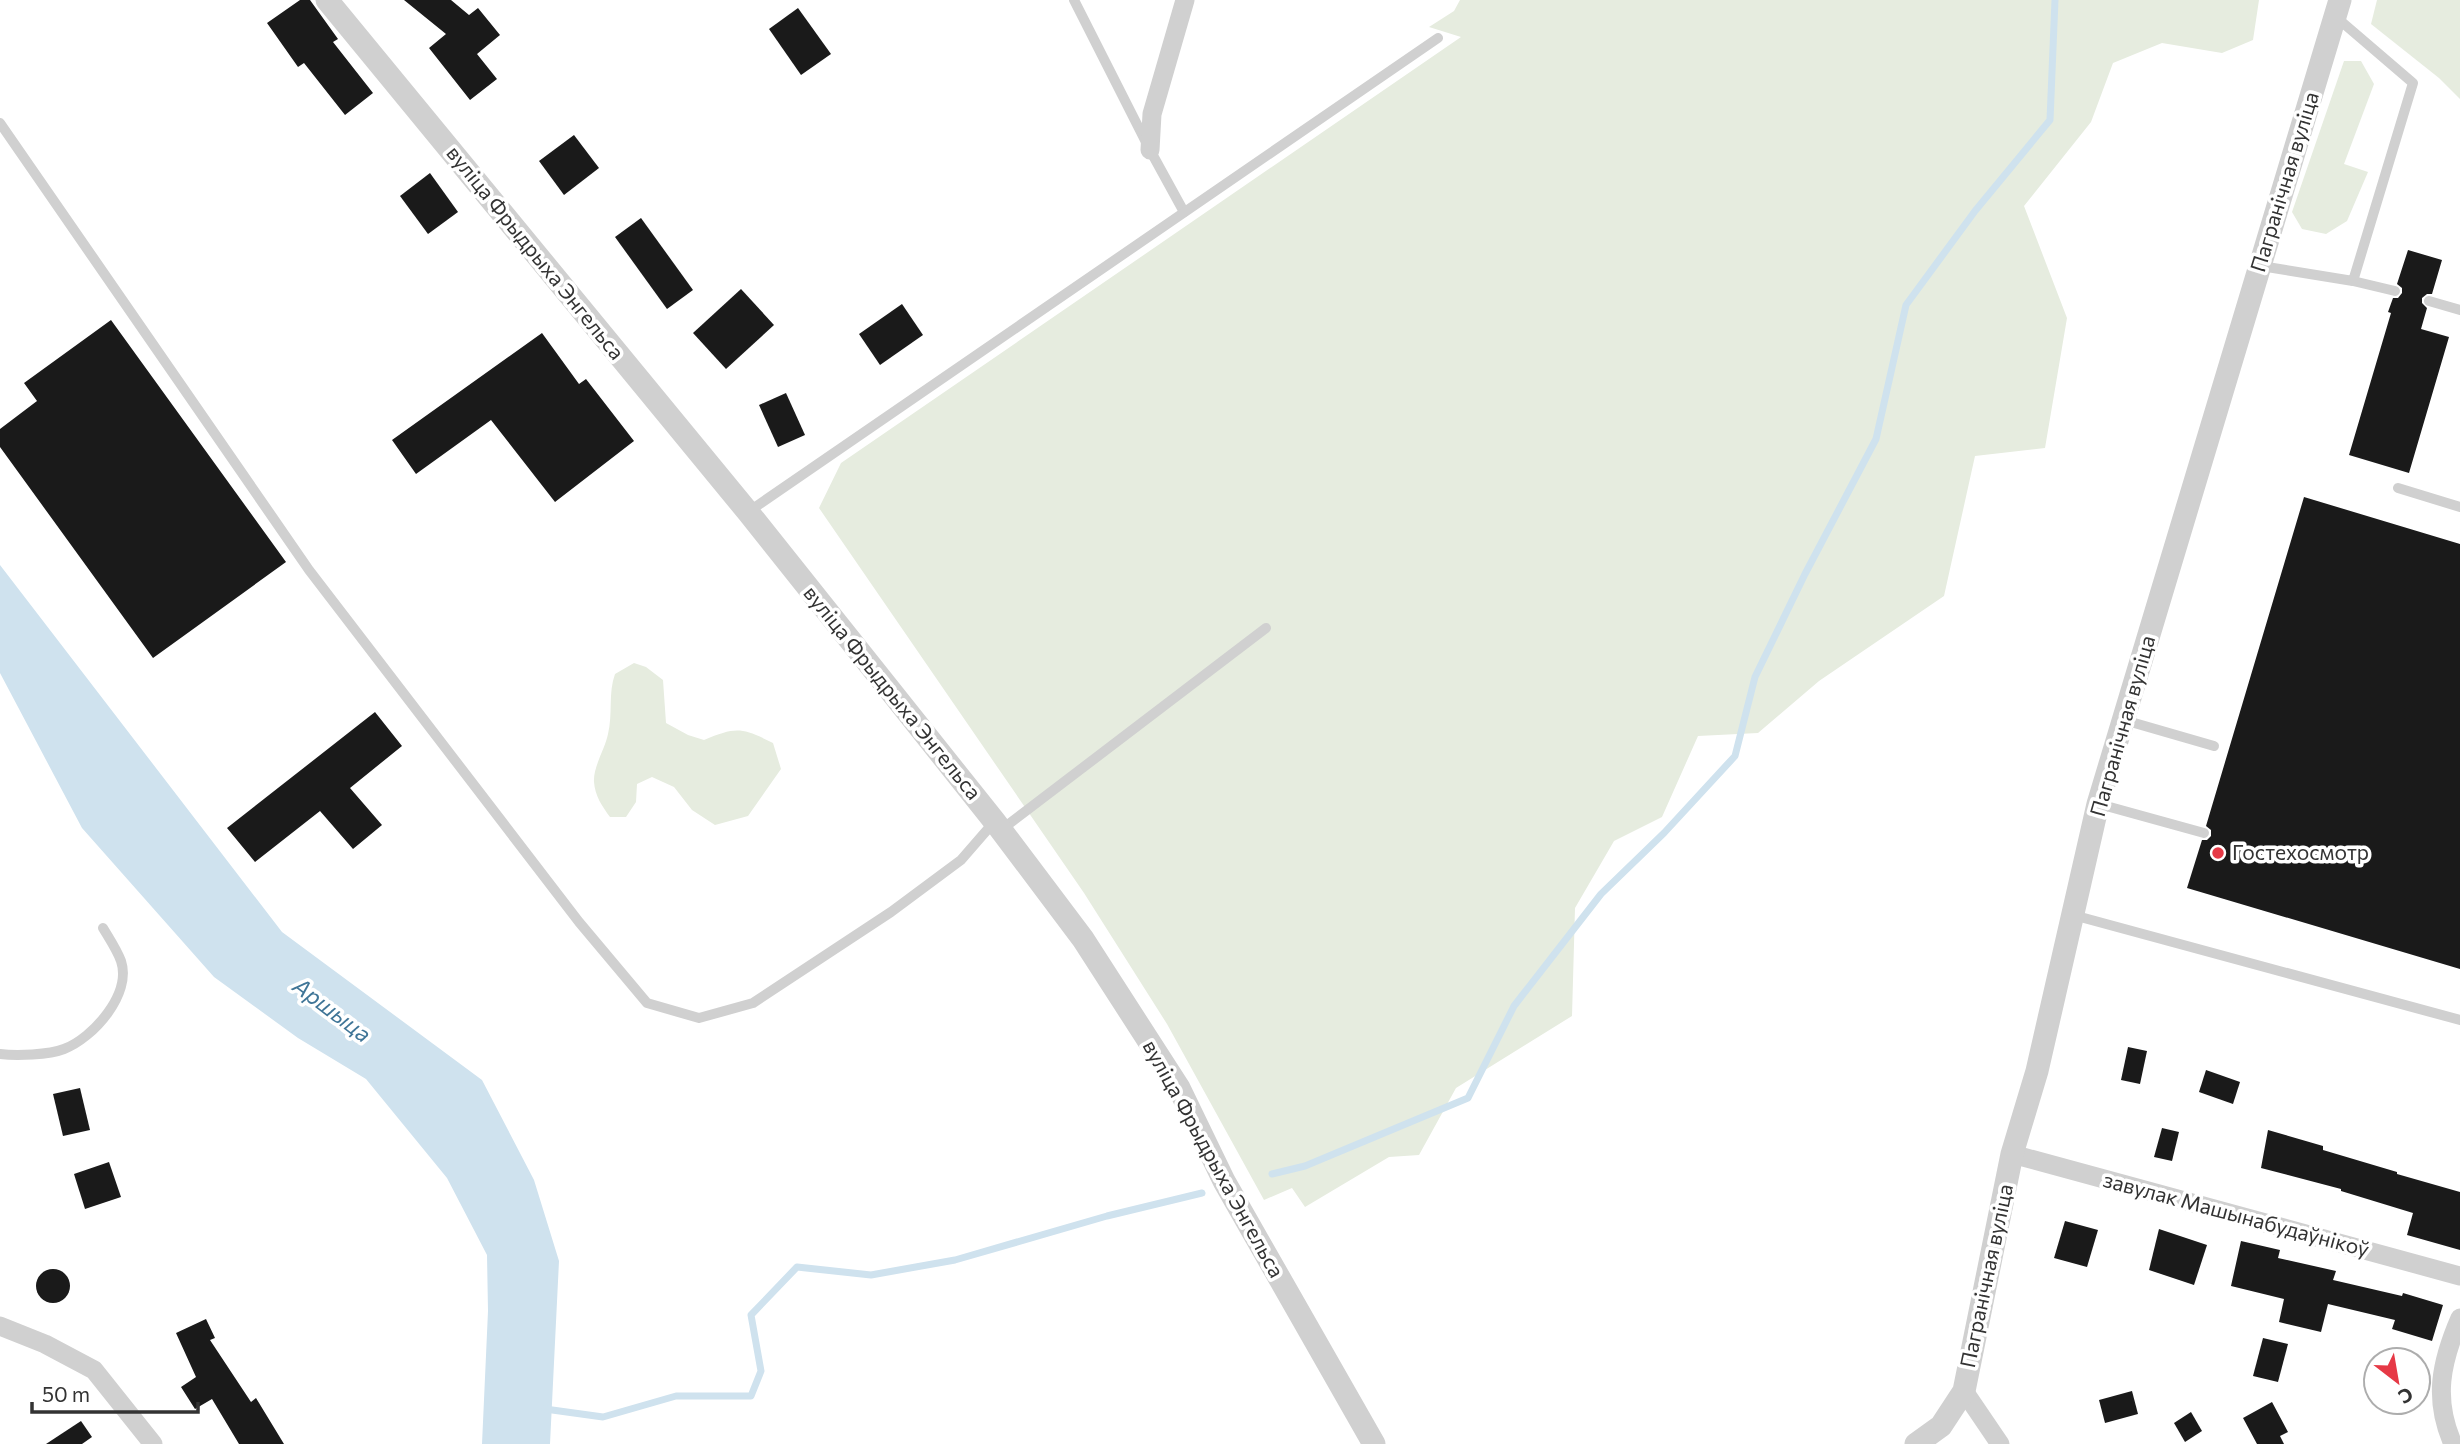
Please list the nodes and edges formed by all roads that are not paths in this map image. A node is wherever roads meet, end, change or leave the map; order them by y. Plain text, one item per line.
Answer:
1 (327, 0) edge
2 (1074, 0) edge
3 (1185, 0) edge
4 (2338, 8) edge
5 (1438, 38) dead end
6 (0, 123) edge
7 (1150, 150) junction
8 (1184, 212) junction
9 (2260, 266) junction
10 (2353, 281) junction
11 (2395, 291) dead end
12 (2430, 301) dead end
13 (2460, 310) edge
14 (2398, 488) dead end
15 (2460, 507) edge
16 (748, 512) junction
17 (1266, 628) dead end
18 (2123, 720) junction
19 (2214, 746) dead end
20 (2098, 804) junction
21 (998, 826) junction
22 (2204, 833) dead end
23 (2073, 915) junction
24 (103, 928) dead end
25 (2460, 1020) edge
26 (0, 1054) edge
27 (2012, 1154) junction
28 (2460, 1276) edge
29 (2460, 1318) edge
30 (0, 1326) edge
31 (1964, 1391) junction
32 (153, 1444) edge
33 (1374, 1444) edge
34 (1916, 1444) edge
35 (2000, 1444) edge
36 (2453, 1444) edge

1 - 16 street, вуліца Фрыдрыха Энгельса
2 - 7 lane
3 - 7 street
4 - 9 street, Пагранічная вуліца
4 - 10 lane
5 - 8 lane
6 - 21 lane
7 - 8 lane
8 - 16 lane
9 - 10 lane
9 - 18 street, Пагранічная вуліца
10 - 11 lane
12 - 13 lane
14 - 15 lane
16 - 21 street, вуліца Фрыдрыха Энгельса
17 - 21 lane
18 - 19 lane
18 - 20 street, Пагранічная вуліца
20 - 22 lane
20 - 23 street, Пагранічная вуліца
21 - 33 street, вуліца Фрыдрыха Энгельса
23 - 25 lane
23 - 27 street, Пагранічная вуліца
24 - 26 lane
27 - 28 street, завулак Машынабудаўнікоў
27 - 31 street, Пагранічная вуліца
29 - 36 street
30 - 32 street
31 - 34 street, Пагранічная вуліца
31 - 35 street

